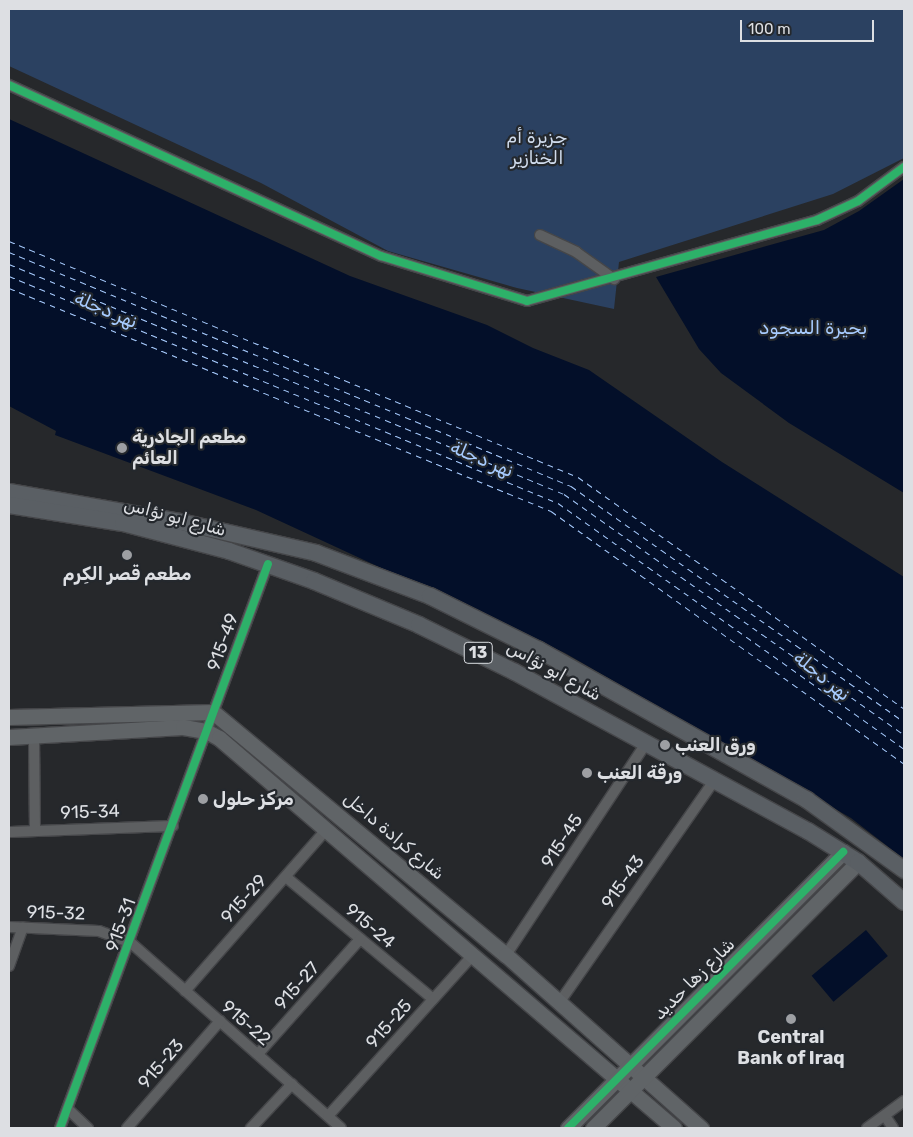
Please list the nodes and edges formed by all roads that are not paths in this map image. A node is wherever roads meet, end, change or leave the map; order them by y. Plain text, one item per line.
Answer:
1 (9, 85) edge
2 (904, 167) edge
3 (540, 235) dead end
4 (614, 279) junction
5 (9, 492) edge
6 (9, 505) edge
7 (268, 564) junction
8 (213, 712) junction
9 (9, 717) edge
10 (206, 731) junction
11 (34, 736) junction
12 (9, 737) edge
13 (645, 745) junction
14 (714, 780) junction
15 (173, 826) junction
16 (327, 829) junction
17 (35, 830) junction
18 (9, 832) edge
19 (843, 852) junction
20 (858, 862) junction
21 (904, 870) edge
22 (286, 878) junction
23 (904, 902) edge
24 (9, 927) edge
25 (23, 927) junction
26 (360, 939) junction
27 (130, 942) junction
28 (474, 954) junction
29 (506, 955) junction
30 (9, 966) edge
31 (185, 991) junction
32 (433, 1000) junction
33 (559, 1003) junction
34 (220, 1021) junction
35 (258, 1054) junction
36 (629, 1065) junction
37 (642, 1076) junction
38 (616, 1078) junction
39 (292, 1084) junction
40 (630, 1090) junction
41 (904, 1101) edge
42 (68, 1109) junction
43 (328, 1116) junction
44 (885, 1116) junction
45 (60, 1128) edge
46 (88, 1128) edge
47 (127, 1128) edge
48 (251, 1128) edge
49 (341, 1128) edge
50 (568, 1128) edge
51 (593, 1128) edge
52 (674, 1128) edge
53 (701, 1128) edge
54 (867, 1128) edge
55 (892, 1128) edge

1 - 4 street
2 - 4 street
3 - 4 street
5 - 21 main road, شارع ابو نؤاس / 13
6 - 7 main road, شارع ابو نؤاس / 13
7 - 8 street, 915-49
7 - 13 main road, شارع ابو نؤاس / 13
8 - 9 main road
8 - 10 street, 915-49
8 - 29 main road, شارع كرادة داخل
10 - 11 main road
10 - 15 street, 915-31
10 - 16 main road
11 - 12 main road
11 - 17 street
13 - 14 main road, شارع ابو نؤاس / 13
13 - 29 street, 915-45
14 - 19 main road, شارع ابو نؤاس / 13
14 - 33 street, 915-43
15 - 17 street, 915-34
15 - 27 street, 915-31
16 - 22 street, 915-29
16 - 28 main road
17 - 18 street, 915-34
19 - 20 main road, شارع ابو نؤاس / 13
19 - 36 main road, شارع زها حديد
20 - 23 main road, شارع ابو نؤاس / 13
20 - 37 main road, شارع زها حديد
22 - 26 street, 915-24
22 - 31 street, 915-29
24 - 25 street, 915-32
25 - 27 street, 915-32
25 - 30 street
26 - 32 street, 915-24
26 - 35 street, 915-27
27 - 31 street, 915-22
27 - 42 street, 915-31
28 - 32 street, 915-25
28 - 38 main road
29 - 33 main road, شارع كرادة داخل
31 - 34 street, 915-22
32 - 43 street, 915-25
33 - 36 main road, شارع كرادة داخل
34 - 35 street, 915-22
34 - 47 street, 915-23
35 - 39 street, 915-22
36 - 37 main road, شارع كرادة داخل
36 - 38 main road, شارع زها حديد
37 - 40 main road, شارع زها حديد
37 - 53 main road, شارع كرادة داخل
38 - 40 main road
38 - 50 main road, شارع زها حديد
39 - 43 street, 915-22
39 - 48 street
40 - 51 main road, شارع زها حديد
40 - 52 main road
41 - 44 street
42 - 45 street, 915-31
42 - 46 street
43 - 49 street, 915-22
44 - 54 street
44 - 55 street

